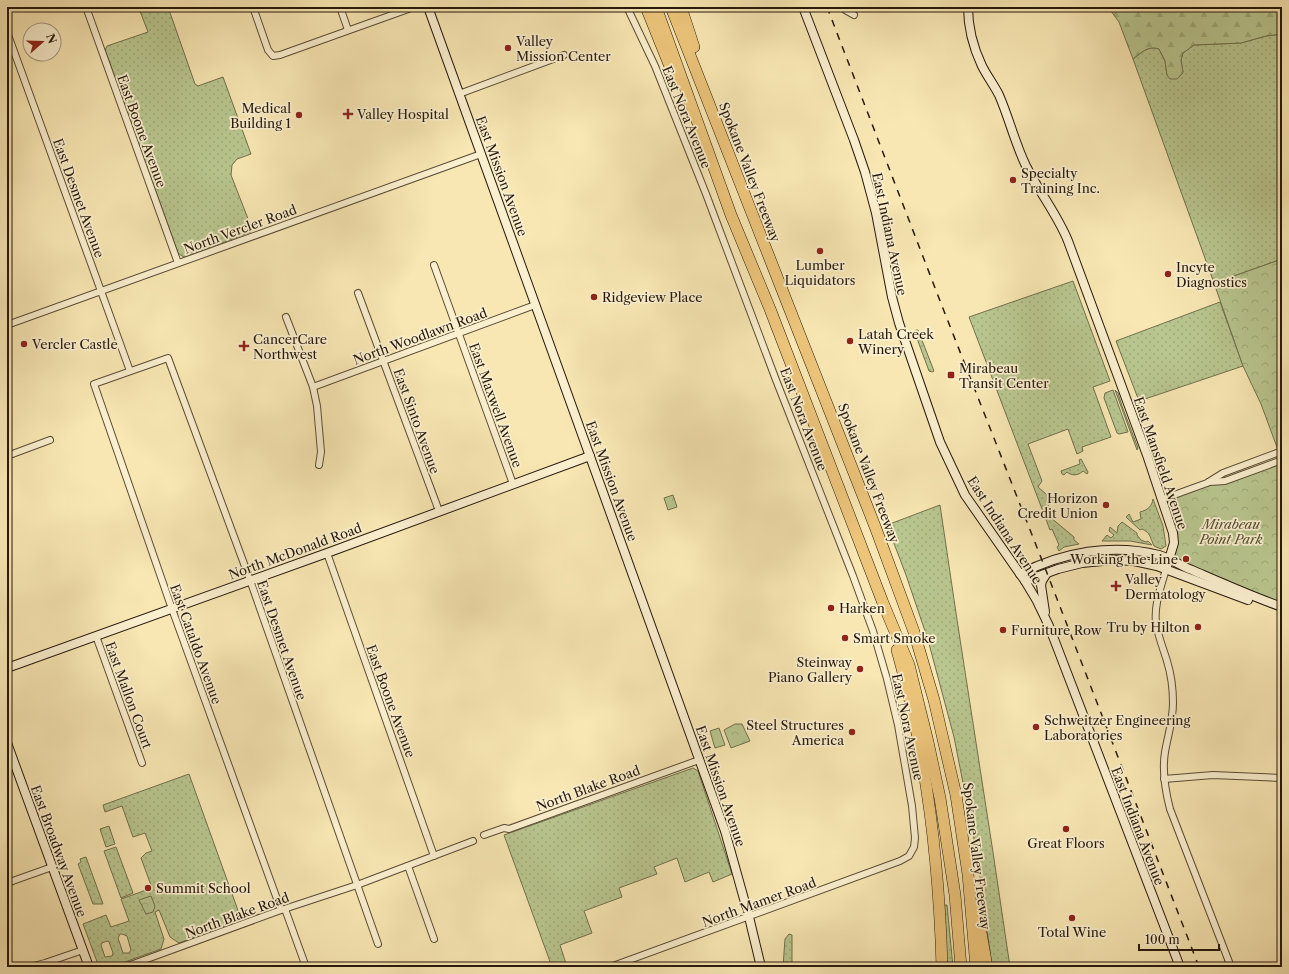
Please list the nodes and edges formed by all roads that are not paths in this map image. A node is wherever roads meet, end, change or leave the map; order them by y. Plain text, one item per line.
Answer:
1 (86, 7) edge
2 (253, 7) edge
3 (340, 7) edge
4 (414, 7) edge
5 (428, 7) edge
6 (627, 7) edge
7 (646, 7) edge
8 (656, 7) edge
9 (671, 7) edge
10 (681, 7) edge
11 (803, 7) edge
12 (844, 7) edge
13 (968, 7) edge
14 (854, 15) dead end
15 (348, 30) junction
16 (7, 32) edge
17 (564, 54) dead end
18 (459, 94) junction
19 (481, 154) junction
20 (748, 207) junction
21 (731, 215) junction
22 (178, 263) junction
23 (434, 265) dead end
24 (101, 292) junction
25 (358, 293) dead end
26 (535, 305) junction
27 (286, 316) dead end
28 (7, 325) edge
29 (458, 333) junction
30 (383, 361) junction
31 (130, 371) junction
32 (312, 387) junction
33 (50, 440) dead end
34 (1282, 451) edge
35 (7, 456) edge
36 (590, 456) junction
37 (1282, 460) edge
38 (319, 465) dead end
39 (1207, 483) junction
40 (513, 484) junction
41 (1163, 499) junction
42 (439, 511) junction
43 (327, 553) junction
44 (1169, 560) junction
45 (1166, 569) junction
46 (1047, 573) junction
47 (1020, 574) junction
48 (250, 580) junction
49 (1025, 581) junction
50 (883, 603) junction
51 (1282, 607) edge
52 (172, 609) junction
53 (1282, 613) edge
54 (1048, 626) junction
55 (96, 636) junction
56 (7, 668) edge
57 (7, 743) edge
58 (699, 760) junction
59 (142, 762) dead end
60 (1282, 778) edge
61 (1164, 779) junction
62 (484, 835) dead end
63 (473, 841) dead end
64 (912, 852) joint
65 (434, 856) junction
66 (408, 866) junction
67 (52, 867) junction
68 (968, 874) junction
69 (7, 883) edge
70 (356, 885) junction
71 (283, 910) junction
72 (749, 917) junction
73 (434, 938) dead end
74 (378, 944) dead end
75 (82, 950) junction
76 (7, 966) edge
77 (89, 967) edge
78 (125, 967) edge
79 (306, 967) edge
80 (610, 967) edge
81 (761, 967) edge
82 (942, 967) edge
83 (961, 967) edge
84 (976, 967) edge
85 (987, 967) edge
86 (1180, 967) edge
87 (1231, 967) edge

1 - 22 street, East Boone Avenue
2 - 15 street
3 - 15 street
4 - 15 street
5 - 18 street, East Mission Avenue
6 - 64 street, East Nora Avenue
7 - 21 highway
8 - 21 highway, Spokane Valley Freeway
9 - 20 highway, Spokane Valley Freeway
10 - 20 highway
11 - 47 street, East Indiana Avenue
12 - 14 street
13 - 41 street, East Mansfield Avenue
16 - 24 street, East Desmet Avenue
17 - 18 street
18 - 19 street, East Mission Avenue
19 - 22 street, North Vercler Road
19 - 26 street, East Mission Avenue
20 - 68 highway, Spokane Valley Freeway
21 - 50 highway, Spokane Valley Freeway
22 - 24 street, North Vercler Road
23 - 29 street, East Maxwell Avenue
24 - 28 street, North Vercler Road
24 - 31 street, East Desmet Avenue
25 - 30 street, East Sinto Avenue
26 - 29 street, North Woodlawn Road
26 - 36 street, East Mission Avenue
27 - 32 street
29 - 30 street, North Woodlawn Road
29 - 40 street, East Maxwell Avenue
30 - 32 street, North Woodlawn Road
30 - 42 street, East Sinto Avenue
31 - 48 street, East Desmet Avenue
31 - 52 street, East Cataldo Avenue
32 - 38 street
33 - 35 street
34 - 39 street
36 - 40 street, North McDonald Road
36 - 58 street, East Mission Avenue
37 - 39 street
39 - 41 street
40 - 42 street, North McDonald Road
41 - 44 street, East Mansfield Avenue
42 - 43 street, North McDonald Road
43 - 48 street, North McDonald Road
43 - 65 street, East Boone Avenue
44 - 45 street, East Mansfield Avenue
44 - 47 street
44 - 51 street
45 - 46 street
45 - 53 street
45 - 61 street, East Mansfield Avenue
46 - 49 street
46 - 54 street
47 - 49 street, East Indiana Avenue
48 - 52 street, North McDonald Road
48 - 70 street, East Desmet Avenue
49 - 54 street, East Indiana Avenue
50 - 82 highway
50 - 83 highway, Spokane Valley Freeway
52 - 55 street, North McDonald Road
52 - 71 street, East Cataldo Avenue
54 - 86 street, East Indiana Avenue
55 - 56 street, North McDonald Road
55 - 59 street, East Mallon Court
57 - 67 street, East Broadway Avenue
58 - 62 street, North Blake Road
58 - 72 street, East Mission Avenue
60 - 61 street
61 - 87 street, East Mansfield Avenue
63 - 65 street, North Blake Road
64 - 72 street, North Mamer Road
65 - 66 street, North Blake Road
66 - 70 street, North Blake Road
66 - 73 street
67 - 69 street
67 - 75 street, East Broadway Avenue
68 - 84 highway, Spokane Valley Freeway
68 - 85 highway
70 - 71 street, North Blake Road
70 - 74 street
71 - 78 street, North Blake Road
71 - 79 street, East Cataldo Avenue
72 - 80 street, North Mamer Road
72 - 81 street, East Mission Avenue
75 - 76 street
75 - 77 street, East Broadway Avenue

